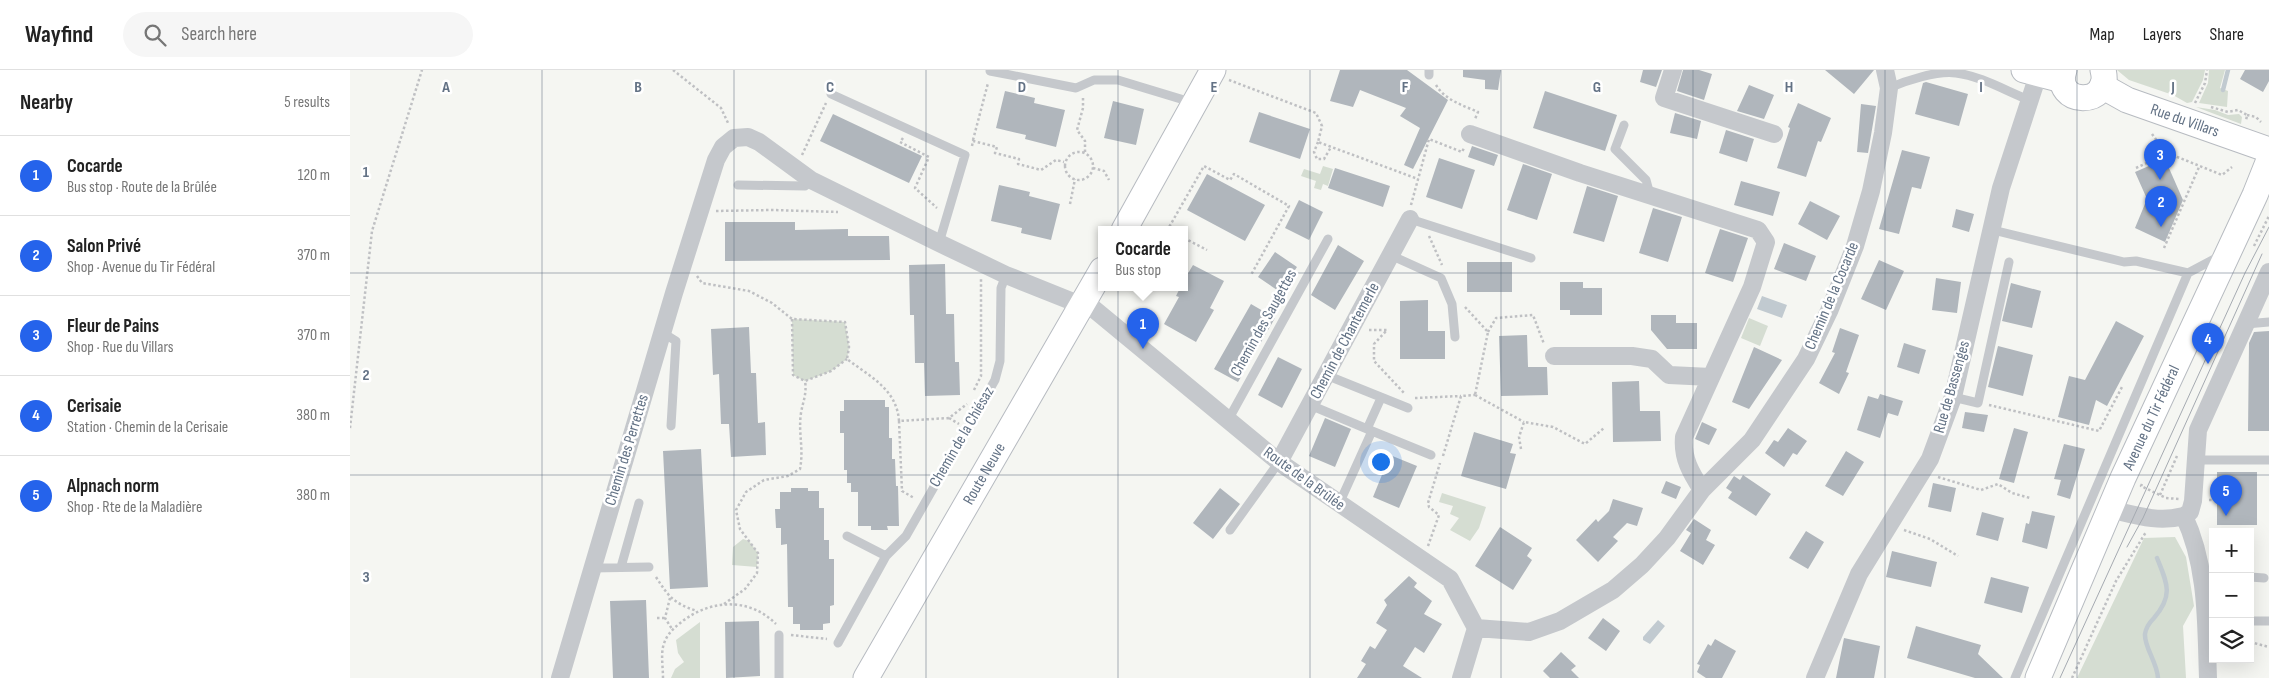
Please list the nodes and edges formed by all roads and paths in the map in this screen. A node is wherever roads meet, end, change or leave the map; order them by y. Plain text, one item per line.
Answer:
1 (422, 70) edge
2 (674, 70) edge
3 (1673, 70) edge
4 (1885, 70) edge
5 (2207, 70) edge
6 (990, 71) joint
7 (1429, 72) edge
8 (1218, 74) edge
9 (2047, 74) edge
10 (2102, 78) edge
11 (1076, 88) junction
12 (1889, 88) junction
13 (831, 94) joint
14 (2029, 100) junction
15 (1195, 103) junction
16 (2195, 104) junction
17 (2201, 106) dead end
18 (2206, 107) dead end
19 (2192, 109) dead end
20 (2247, 115) junction
21 (2261, 122) dead end
22 (1624, 125) dead end
23 (2244, 126) dead end
24 (908, 129) junction
25 (1470, 134) junction
26 (1774, 134) dead end
27 (2152, 134) dead end
28 (734, 138) junction
29 (973, 141) junction
30 (1318, 142) junction
31 (1331, 147) junction
32 (2269, 150) edge
33 (1085, 152) junction
34 (2168, 154) junction
35 (965, 156) junction
36 (2269, 160) edge
37 (800, 161) dead end
38 (1064, 162) junction
39 (2199, 167) junction
40 (2232, 167) dead end
41 (1093, 168) junction
42 (2136, 168) dead end
43 (1075, 179) junction
44 (1418, 179) junction
45 (811, 180) junction
46 (1109, 180) dead end
47 (738, 184) dead end
48 (1650, 195) junction
49 (1070, 204) dead end
50 (700, 212) junction
51 (841, 212) dead end
52 (947, 217) junction
53 (1410, 219) junction
54 (1126, 226) edge
55 (1170, 226) edge
56 (1993, 230) junction
57 (1328, 239) dead end
58 (1188, 240) edge
59 (939, 243) junction
60 (2164, 248) dead end
61 (1207, 250) dead end
62 (2226, 253) junction
63 (1390, 255) junction
64 (1530, 258) dead end
65 (684, 262) junction
66 (2009, 262) dead end
67 (2269, 272) edge
68 (981, 273) dead end
69 (2188, 274) junction
70 (1006, 275) junction
71 (1251, 275) dead end
72 (1098, 276) edge
73 (1369, 278) dead end
74 (1082, 302) junction
75 (792, 319) junction
76 (2269, 322) edge
77 (2246, 324) junction
78 (1350, 330) junction
79 (1488, 332) dead end
80 (662, 333) junction
81 (1455, 337) dead end
82 (1554, 356) joint
83 (847, 359) junction
84 (1329, 369) junction
85 (1712, 377) junction
86 (805, 381) junction
87 (2122, 387) dead end
88 (1461, 396) junction
89 (1953, 397) junction
90 (1381, 398) junction
91 (1978, 403) junction
92 (1310, 405) junction
93 (1408, 408) dead end
94 (899, 421) junction
95 (1227, 422) junction
96 (1524, 422) junction
97 (671, 426) dead end
98 (350, 428) edge
99 (1604, 428) dead end
100 (1369, 430) junction
101 (1521, 449) dead end
102 (1431, 455) dead end
103 (2176, 456) dead end
104 (2194, 460) junction
105 (2269, 460) edge
106 (1279, 462) junction
107 (1924, 469) junction
108 (2145, 478) dead end
109 (1702, 490) junction
110 (2160, 495) junction
111 (2030, 498) dead end
112 (638, 503) dead end
113 (924, 504) junction
114 (1339, 504) junction
115 (2109, 509) junction
116 (2188, 509) junction
117 (2153, 520) junction
118 (1230, 530) dead end
119 (1910, 532) dead end
120 (847, 536) dead end
121 (886, 556) junction
122 (1958, 556) dead end
123 (1422, 560) junction
124 (621, 567) junction
125 (649, 567) joint
126 (592, 568) junction
127 (2208, 576) edge
128 (2254, 577) edge
129 (2264, 578) dead end
130 (670, 598) junction
131 (724, 604) junction
132 (697, 611) junction
133 (657, 618) dead end
134 (665, 618) junction
135 (2254, 621) edge
136 (2269, 621) edge
137 (2209, 622) edge
138 (1476, 628) junction
139 (672, 629) junction
140 (779, 635) junction
141 (838, 643) joint
142 (2254, 643) edge
143 (2269, 647) edge
144 (560, 678) edge
145 (663, 678) edge
146 (779, 678) edge
147 (866, 678) edge
148 (1461, 678) edge
149 (1815, 678) edge
150 (2015, 678) edge
151 (2038, 678) edge
152 (2072, 678) edge
153 (2208, 678) edge

1 - 98 path
2 - 28 path
3 - 26 street
4 - 12 street, Chemin de la Cocarde
5 - 16 path
6 - 11 lane
6 - 29 path
7 - 25 path
8 - 15 main road
8 - 30 path
9 - 10 main road
9 - 14 street, Rue de Bassenges
10 - 32 main road, Rue du Villars
11 - 15 lane
11 - 33 path
12 - 14 lane
12 - 109 street, Chemin de la Cocarde
13 - 24 lane
13 - 37 path
14 - 56 street, Rue de Bassenges
15 - 54 main road
16 - 17 path
16 - 19 path
18 - 20 path
20 - 21 path
20 - 23 path
22 - 48 lane
24 - 35 lane
24 - 52 path
25 - 44 path
25 - 48 street
27 - 34 path
28 - 45 street
28 - 50 street, Chemin des Perrettes
29 - 35 path
29 - 38 path
30 - 31 path
30 - 31 path
31 - 44 path
33 - 38 path
33 - 41 path
34 - 39 path
34 - 42 path
35 - 52 lane
36 - 62 main road, Avenue du Tir Fédéral
38 - 43 path
39 - 40 path
39 - 60 path
41 - 43 path
41 - 46 path
43 - 49 path
44 - 53 path
45 - 47 lane
45 - 59 street
48 - 85 street
50 - 51 path
50 - 65 street, Chemin des Perrettes
52 - 59 lane
53 - 63 street, Chemin de Chantemerle
53 - 64 lane
55 - 71 path
56 - 69 lane
56 - 89 street, Rue de Bassenges
57 - 95 lane, Chemin des Saugettes
58 - 61 path
59 - 70 street
62 - 69 lane
62 - 115 main road, Avenue du Tir Fédéral
63 - 78 street, Chemin de Chantemerle
63 - 81 lane
65 - 75 path
65 - 80 street, Chemin des Perrettes
66 - 91 lane
67 - 77 street
68 - 94 path
69 - 150 lane
70 - 74 street
70 - 113 lane, Chemin de la Chiésaz
72 - 74 main road, Route Neuve
73 - 84 lane
74 - 95 street, Route de la Brûlée
74 - 147 main road, Route Neuve
75 - 83 path
75 - 86 path
76 - 77 lane
77 - 104 street
78 - 84 street, Chemin de Chantemerle
78 - 88 path
79 - 82 path
80 - 97 lane, Chemin des Perrettes
80 - 126 street, Chemin des Perrettes
82 - 85 street
83 - 86 path
83 - 94 path
84 - 90 lane
84 - 92 street, Chemin de Chantemerle
85 - 109 street
86 - 131 path
87 - 91 path
88 - 96 path
88 - 123 path
89 - 91 lane
89 - 107 street, Rue de Bassenges
90 - 93 lane
90 - 100 lane
92 - 100 lane
92 - 106 street, Chemin de Chantemerle
94 - 113 path
95 - 106 street, Route de la Brûlée
96 - 99 path
96 - 101 path
100 - 102 lane
100 - 114 lane
103 - 110 path
104 - 105 lane
104 - 116 street
106 - 114 street, Route de la Brûlée
106 - 118 lane
107 - 111 path
107 - 149 street, Rue de Bassenges
108 - 110 path
109 - 138 street, Chemin de la Cocarde
110 - 116 path
112 - 124 lane, Chemin des Perrettes
113 - 121 lane, Chemin de la Chiésaz
114 - 123 street, Route de la Brûlée
115 - 117 street
115 - 151 main road, Avenue du Tir Fédéral
116 - 117 street
116 - 127 street
117 - 152 path
119 - 122 path
120 - 121 lane
121 - 141 lane, Chemin de la Chiésaz
123 - 138 street, Route de la Brûlée
124 - 125 lane
124 - 126 lane
125 - 130 path
126 - 144 street, Chemin des Perrettes
127 - 137 street
128 - 129 lane
130 - 132 path
130 - 134 path
131 - 132 path
131 - 140 path
132 - 139 path
133 - 134 path
134 - 139 path
135 - 136 lane
137 - 153 street
138 - 148 street
139 - 145 path
140 - 141 path
140 - 146 lane
142 - 143 path

